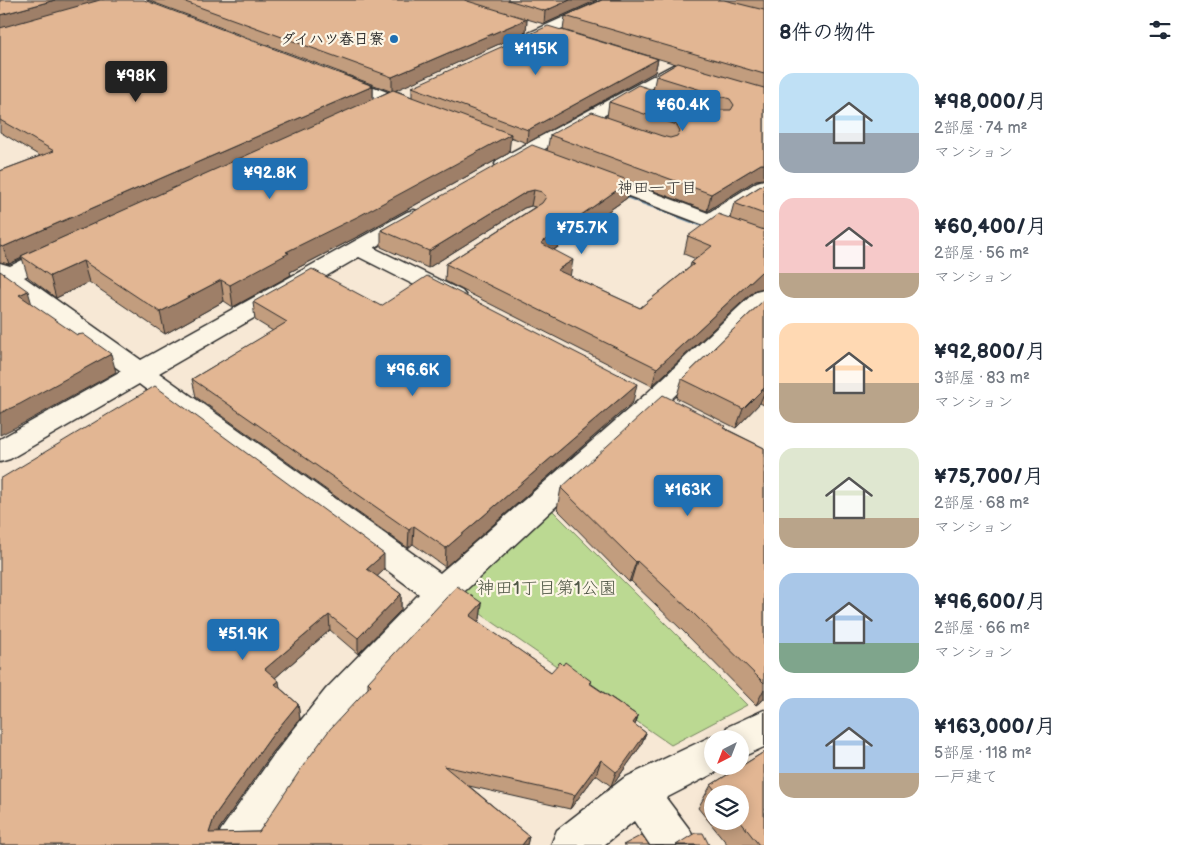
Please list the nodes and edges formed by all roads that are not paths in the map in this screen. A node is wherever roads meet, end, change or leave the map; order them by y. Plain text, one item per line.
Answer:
1 (614, 0) edge
2 (525, 26) edge
3 (544, 31) junction
4 (562, 37) edge
5 (500, 52) edge
6 (673, 70) edge
7 (321, 73) edge
8 (412, 92) dead end
9 (633, 92) junction
10 (394, 100) junction
11 (659, 100) edge
12 (368, 112) edge
13 (430, 114) edge
14 (582, 172) edge
15 (485, 175) edge
16 (764, 186) edge
17 (434, 205) edge
18 (709, 220) junction
19 (764, 242) edge
20 (70, 248) edge
21 (358, 248) junction
22 (2, 275) edge
23 (764, 296) edge
24 (478, 309) edge
25 (139, 373) junction
26 (646, 395) junction
27 (680, 413) edge
28 (0, 452) edge
29 (442, 592) junction
30 (764, 727) edge
31 (749, 735) edge
32 (704, 758) edge
33 (638, 792) junction
34 (236, 845) edge
35 (572, 845) edge
36 (675, 845) edge

1 - 3 street
2 - 3 street
3 - 4 street
3 - 5 street
6 - 9 street
7 - 10 street
8 - 10 street
9 - 11 street
9 - 15 street
10 - 12 street
10 - 13 street
14 - 18 street
16 - 18 street
17 - 21 street
18 - 19 street
20 - 22 street
21 - 24 street
21 - 25 street
22 - 25 street
23 - 26 street
25 - 28 street
25 - 29 street
26 - 27 street
26 - 29 street
29 - 34 street
30 - 31 street
32 - 33 street
33 - 35 street
33 - 36 street

